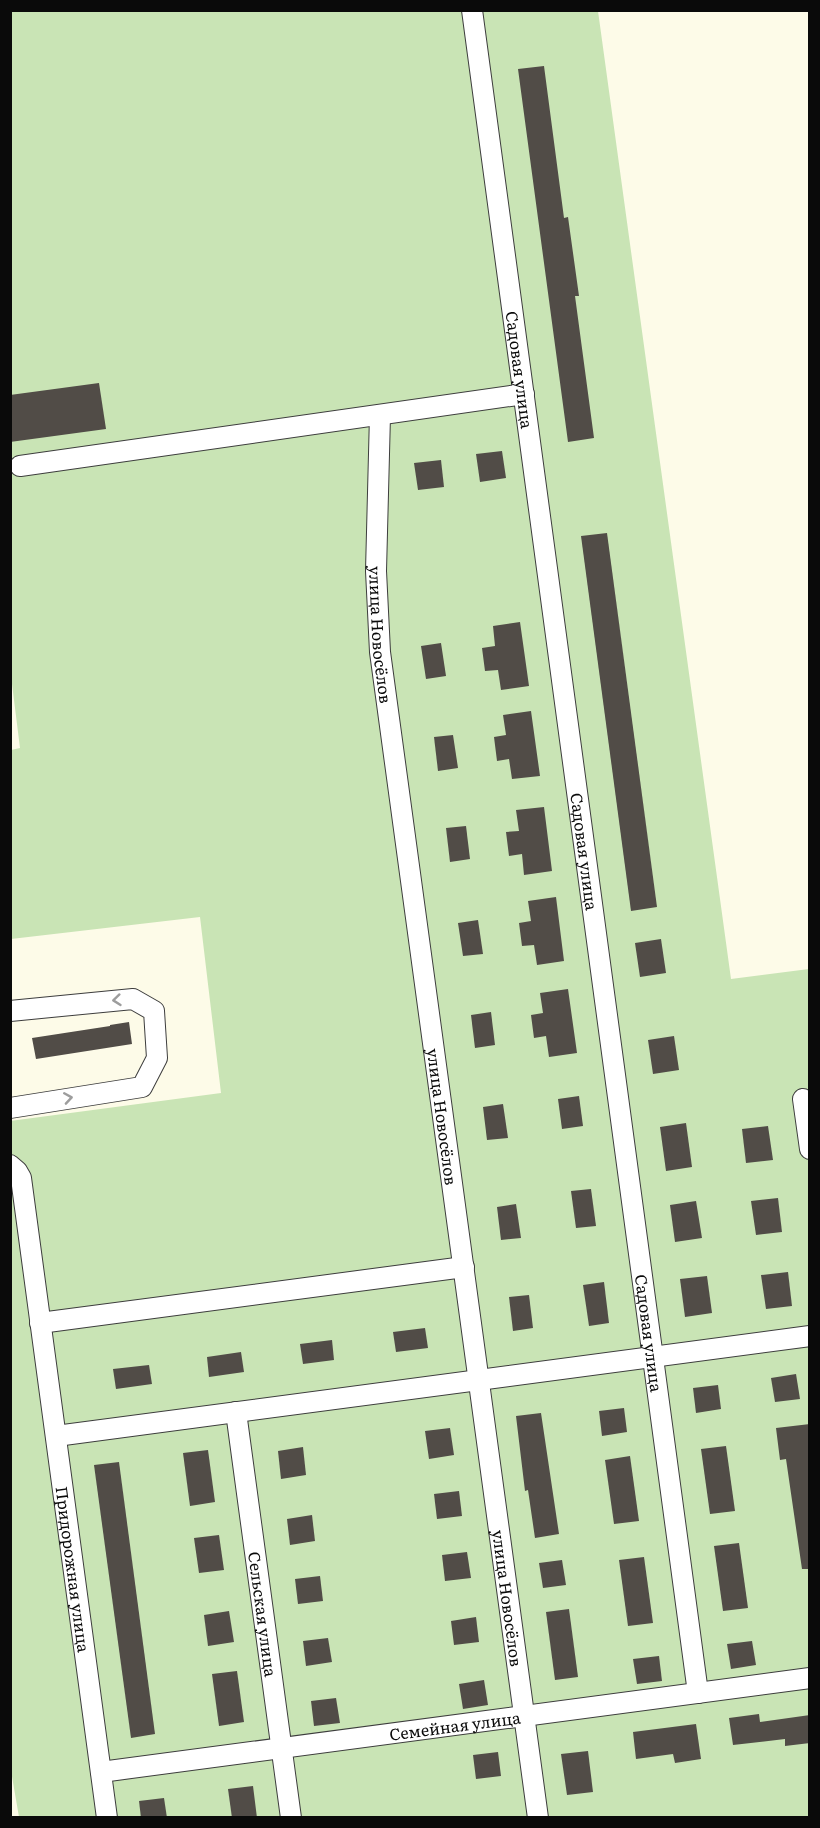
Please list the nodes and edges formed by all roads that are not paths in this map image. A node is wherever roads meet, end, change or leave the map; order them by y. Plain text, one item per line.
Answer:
1 (472, 10) edge
2 (524, 394) junction
3 (380, 415) junction
4 (20, 466) dead end
5 (10, 1011) edge
6 (803, 1099) dead end
7 (10, 1108) edge
8 (810, 1149) edge
9 (10, 1165) edge
10 (464, 1267) junction
11 (40, 1323) junction
12 (810, 1336) edge
13 (653, 1357) junction
14 (479, 1380) junction
15 (236, 1412) junction
16 (56, 1436) junction
17 (810, 1678) edge
18 (698, 1693) junction
19 (525, 1716) junction
20 (282, 1748) junction
21 (101, 1772) junction
22 (108, 1818) edge
23 (291, 1818) edge
24 (538, 1818) edge

1 - 2 street, Садовая улица
2 - 3 street
2 - 13 street, Садовая улица
3 - 4 street
3 - 10 street, улица Новосёлов
7 -> 5 street
6 - 8 street
9 - 11 street, Придорожная улица
10 - 11 street
10 - 14 street, улица Новосёлов
11 - 16 street, Придорожная улица
12 - 13 street
13 - 14 street
13 - 18 street, Садовая улица
14 - 15 street
14 - 19 street, улица Новосёлов
15 - 16 street
15 - 20 street, Сельская улица
16 - 21 street, Придорожная улица
17 - 18 street, Семейная улица
18 - 19 street, Семейная улица
19 - 20 street, Семейная улица
19 - 24 street, улица Новосёлов
20 - 21 street, Семейная улица
20 - 23 street, Сельская улица
21 - 22 street, Придорожная улица

